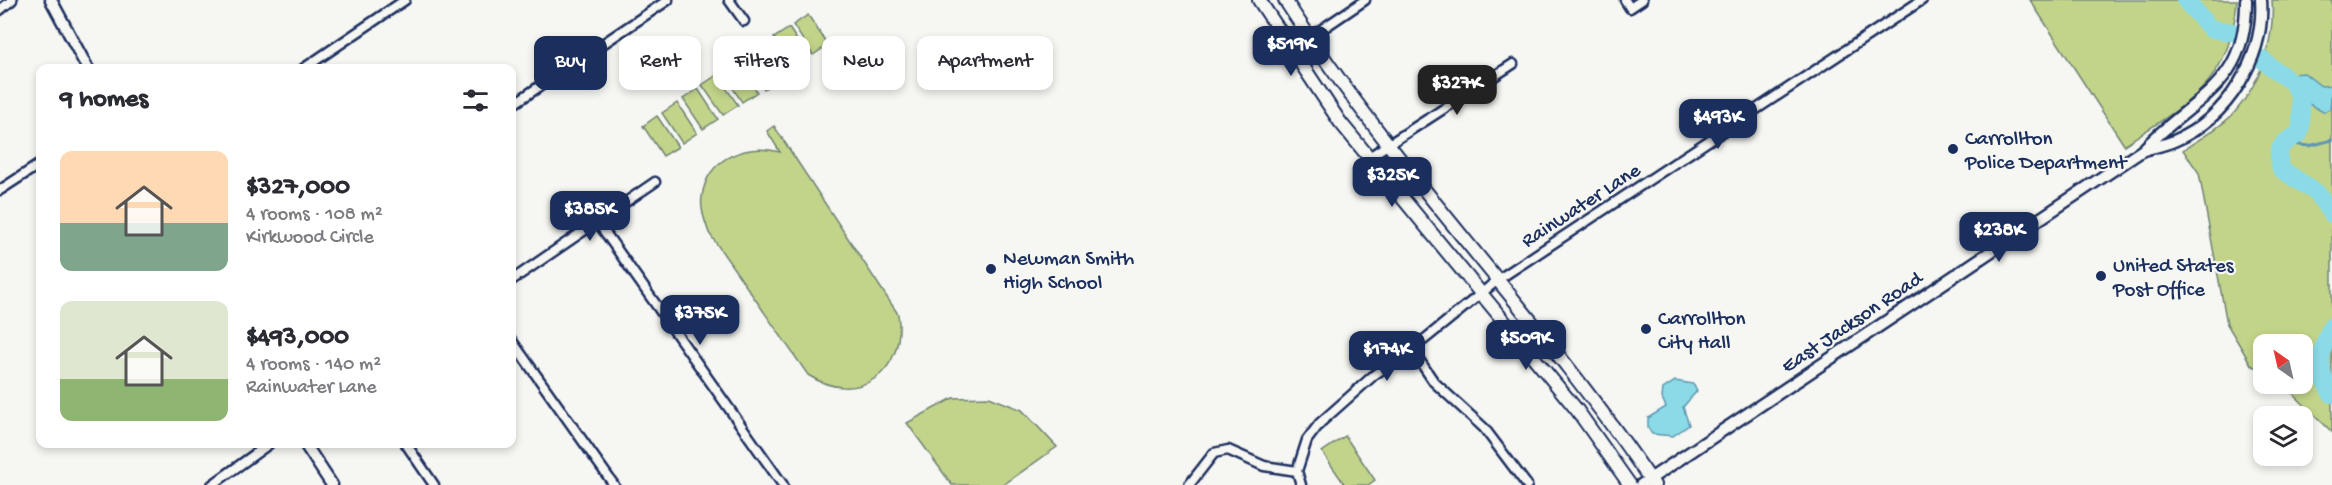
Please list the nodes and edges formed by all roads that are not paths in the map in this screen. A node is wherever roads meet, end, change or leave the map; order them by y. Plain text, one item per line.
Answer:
1 (12, 0) edge
2 (51, 0) edge
3 (405, 0) edge
4 (668, 0) edge
5 (729, 0) edge
6 (1259, 0) edge
7 (1285, 0) edge
8 (1365, 0) edge
9 (1624, 0) edge
10 (1642, 0) edge
11 (1922, 0) edge
12 (2246, 0) edge
13 (2261, 0) edge
14 (0, 10) edge
15 (744, 21) dead end
16 (1309, 38) junction
17 (1291, 50) junction
18 (85, 64) edge
19 (310, 64) edge
20 (1513, 64) dead end
21 (516, 102) edge
22 (1388, 146) junction
23 (2143, 150) junction
24 (1369, 157) junction
25 (36, 167) edge
26 (655, 182) dead end
27 (0, 190) edge
28 (597, 221) junction
29 (516, 277) edge
30 (1499, 279) junction
31 (1481, 293) junction
32 (516, 347) edge
33 (1411, 348) junction
34 (263, 448) edge
35 (308, 448) edge
36 (409, 448) edge
37 (1298, 471) junction
38 (1648, 483) edge
39 (212, 485) edge
40 (332, 485) edge
41 (434, 485) edge
42 (614, 485) edge
43 (783, 485) edge
44 (1190, 485) edge
45 (1301, 485) edge
46 (1527, 485) edge
47 (1630, 485) edge

1 - 14 street
2 - 18 street
3 - 19 street
4 - 21 street
5 - 15 street
6 - 17 main road
7 - 16 main road
8 - 16 street
9 - 10 street
11 - 30 street, Rainwater Lane
12 - 23 street, East Jackson Road
13 - 23 street, East Jackson Road
16 - 17 street
16 - 22 main road
17 - 24 main road
20 - 22 street
22 - 24 street
22 - 30 main road
23 - 38 street, East Jackson Road
24 - 31 main road
25 - 27 street
26 - 28 street
28 - 29 street
28 - 43 street
30 - 31 street, Rainwater Lane
30 - 38 main road
31 - 33 street, Rainwater Lane
31 - 47 main road
32 - 42 street
33 - 37 street, Rainwater Lane
33 - 46 street
34 - 39 street
35 - 40 street
36 - 41 street
37 - 44 street
37 - 45 street

